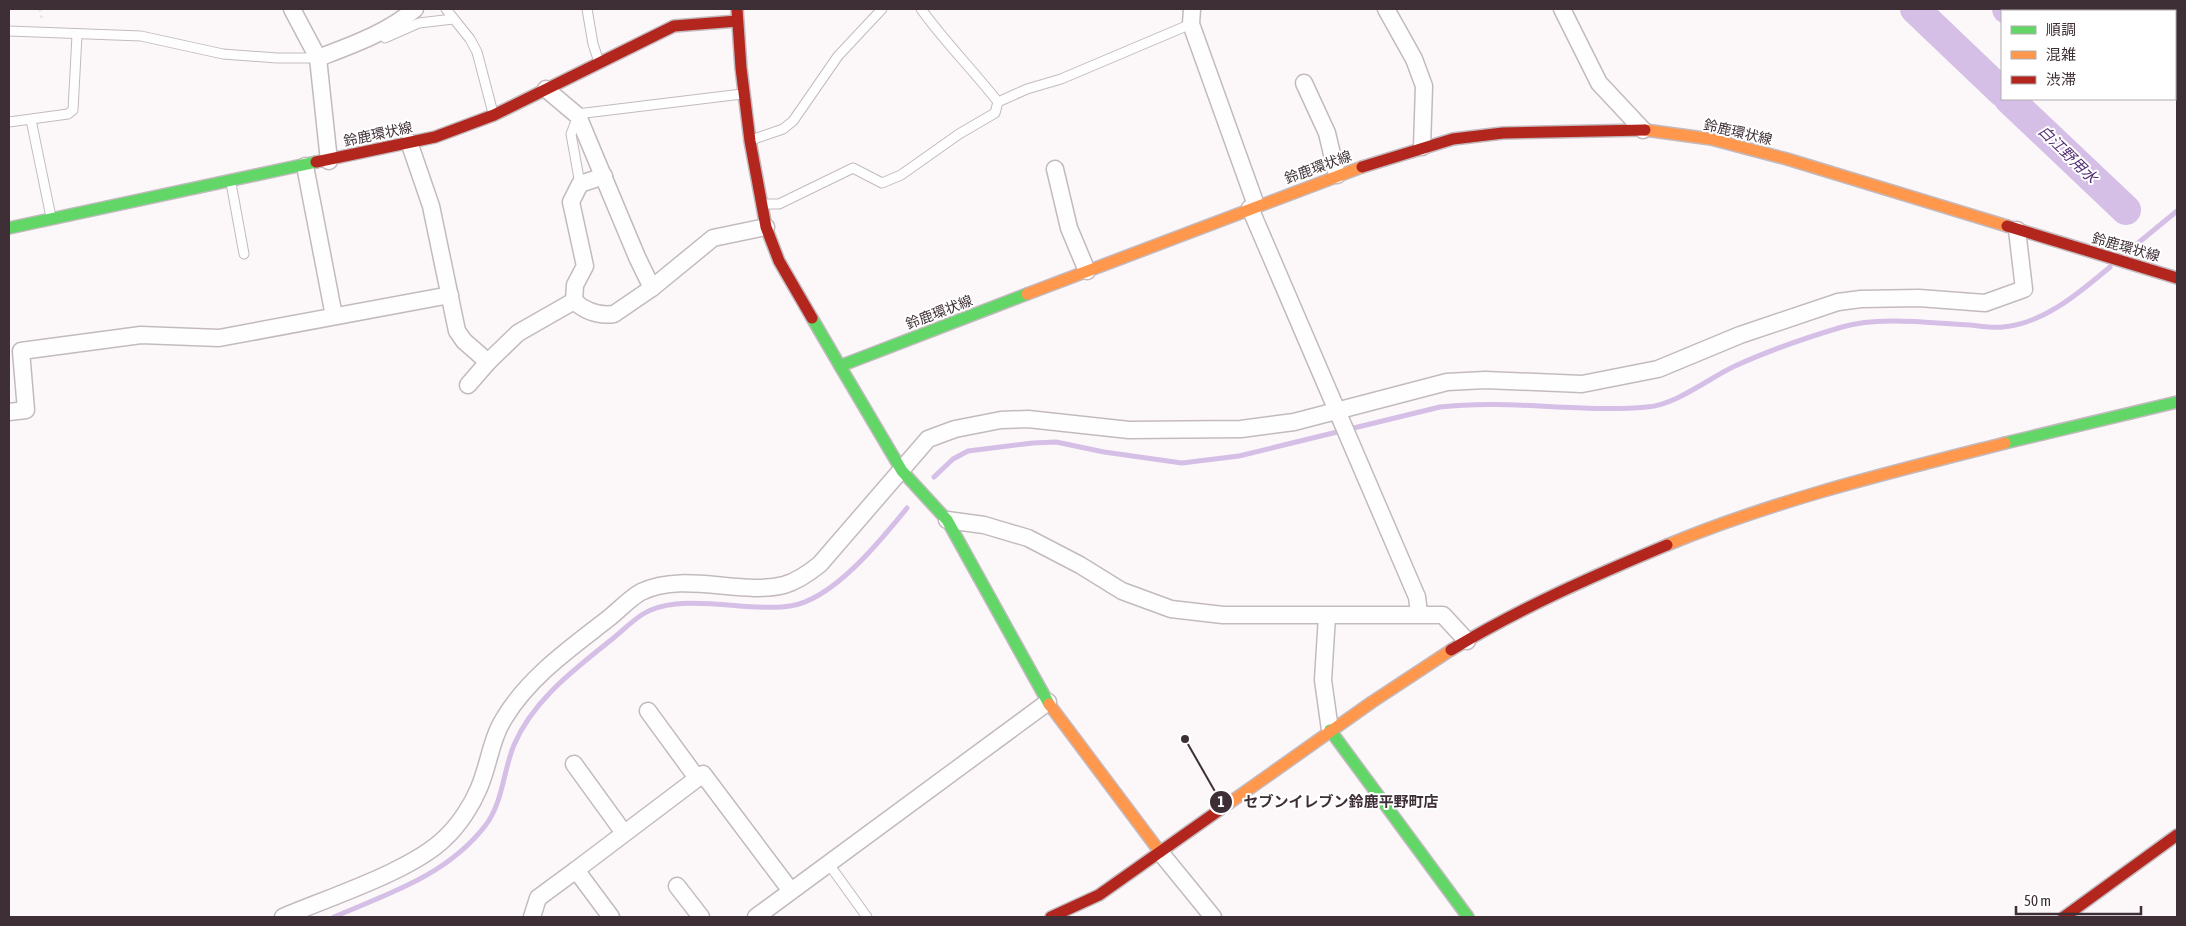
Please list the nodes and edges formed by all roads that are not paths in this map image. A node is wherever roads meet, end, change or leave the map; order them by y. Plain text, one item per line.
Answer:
1 (292, 9) edge
2 (416, 9) edge
3 (446, 9) edge
4 (587, 9) edge
5 (737, 9) edge
6 (881, 9) edge
7 (921, 9) edge
8 (1386, 9) edge
9 (1562, 9) edge
10 (1192, 13) edge
11 (454, 20) junction
12 (737, 21) junction
13 (9, 31) edge
14 (77, 35) junction
15 (364, 41) junction
16 (318, 58) junction
17 (599, 62) junction
18 (1304, 83) dead end
19 (546, 89) junction
20 (744, 94) junction
21 (998, 102) junction
22 (494, 115) junction
23 (578, 115) junction
24 (31, 120) junction
25 (9, 122) edge
26 (1643, 130) junction
27 (750, 141) junction
28 (409, 142) junction
29 (1422, 147) junction
30 (329, 160) junction
31 (305, 166) junction
32 (1055, 169) dead end
33 (1337, 175) junction
34 (604, 176) junction
35 (230, 181) junction
36 (580, 184) junction
37 (764, 204) junction
38 (1253, 206) junction
39 (51, 220) junction
40 (10, 224) edge
41 (766, 226) junction
42 (2016, 230) junction
43 (244, 254) dead end
44 (1087, 271) junction
45 (2177, 278) edge
46 (652, 288) junction
47 (450, 295) junction
48 (574, 301) junction
49 (334, 316) junction
50 (15, 350) edge
51 (488, 362) junction
52 (840, 366) junction
53 (468, 385) dead end
54 (2177, 402) edge
55 (9, 412) edge
56 (1337, 414) junction
57 (902, 471) junction
58 (948, 520) junction
59 (1419, 613) junction
60 (1327, 616) junction
61 (1468, 641) junction
62 (1048, 702) junction
63 (648, 712) dead end
64 (1330, 730) junction
65 (574, 764) dead end
66 (697, 778) junction
67 (624, 833) junction
68 (2177, 835) edge
69 (1160, 852) junction
70 (828, 863) junction
71 (576, 870) junction
72 (677, 886) dead end
73 (791, 891) junction
74 (283, 917) edge
75 (532, 917) edge
76 (611, 917) edge
77 (701, 917) edge
78 (756, 917) edge
79 (867, 917) edge
80 (1051, 917) edge
81 (1212, 917) edge
82 (1468, 917) edge
83 (2064, 917) edge

1 - 16 street
2 - 15 street
3 - 11 lane
4 - 17 lane
5 - 12 main road
6 - 27 lane
7 - 21 lane
8 - 29 street
9 - 26 street
10 - 21 lane
10 - 38 street
11 - 15 lane
11 - 22 lane
12 - 17 main road, 鈴鹿環状線
12 - 20 main road
13 - 14 lane
14 - 16 lane
14 - 24 lane
15 - 16 street
16 - 30 street
17 - 19 main road, 鈴鹿環状線
18 - 33 street
19 - 22 main road, 鈴鹿環状線
19 - 23 street
20 - 23 lane
20 - 27 main road
21 - 37 lane
22 - 28 main road, 鈴鹿環状線
23 - 34 street
23 - 36 lane
24 - 25 lane
24 - 39 lane
26 - 29 main road, 鈴鹿環状線
26 - 42 main road, 鈴鹿環状線
27 - 37 main road
28 - 30 main road, 鈴鹿環状線
28 - 47 street
29 - 33 main road, 鈴鹿環状線
30 - 31 main road, 鈴鹿環状線
31 - 35 main road, 鈴鹿環状線
31 - 49 street
32 - 44 street
33 - 38 main road, 鈴鹿環状線
34 - 36 street
34 - 46 street
35 - 39 main road, 鈴鹿環状線
35 - 43 lane
36 - 48 street
37 - 41 main road
38 - 44 main road, 鈴鹿環状線
38 - 56 street
39 - 40 main road, 鈴鹿環状線
41 - 46 street
41 - 52 main road
42 - 45 main road, 鈴鹿環状線
42 - 56 street
44 - 52 main road, 鈴鹿環状線
46 - 48 street
47 - 49 street
47 - 51 street
48 - 51 street
49 - 50 street
50 - 55 street
51 - 53 street
52 - 57 main road
54 - 61 main road
56 - 57 street
56 - 59 street
57 - 58 main road
57 - 74 street
58 - 60 street
58 - 62 main road
59 - 60 street
59 - 61 street
60 - 64 street
61 - 64 main road
62 - 69 main road
62 - 70 street
63 - 66 street
64 - 69 main road
64 - 82 main road
65 - 67 street
66 - 67 street
66 - 73 street
67 - 71 street
68 - 83 main road
69 - 80 main road
69 - 81 street
70 - 73 street
70 - 79 lane
71 - 75 street
71 - 76 street
72 - 77 street
73 - 78 street

